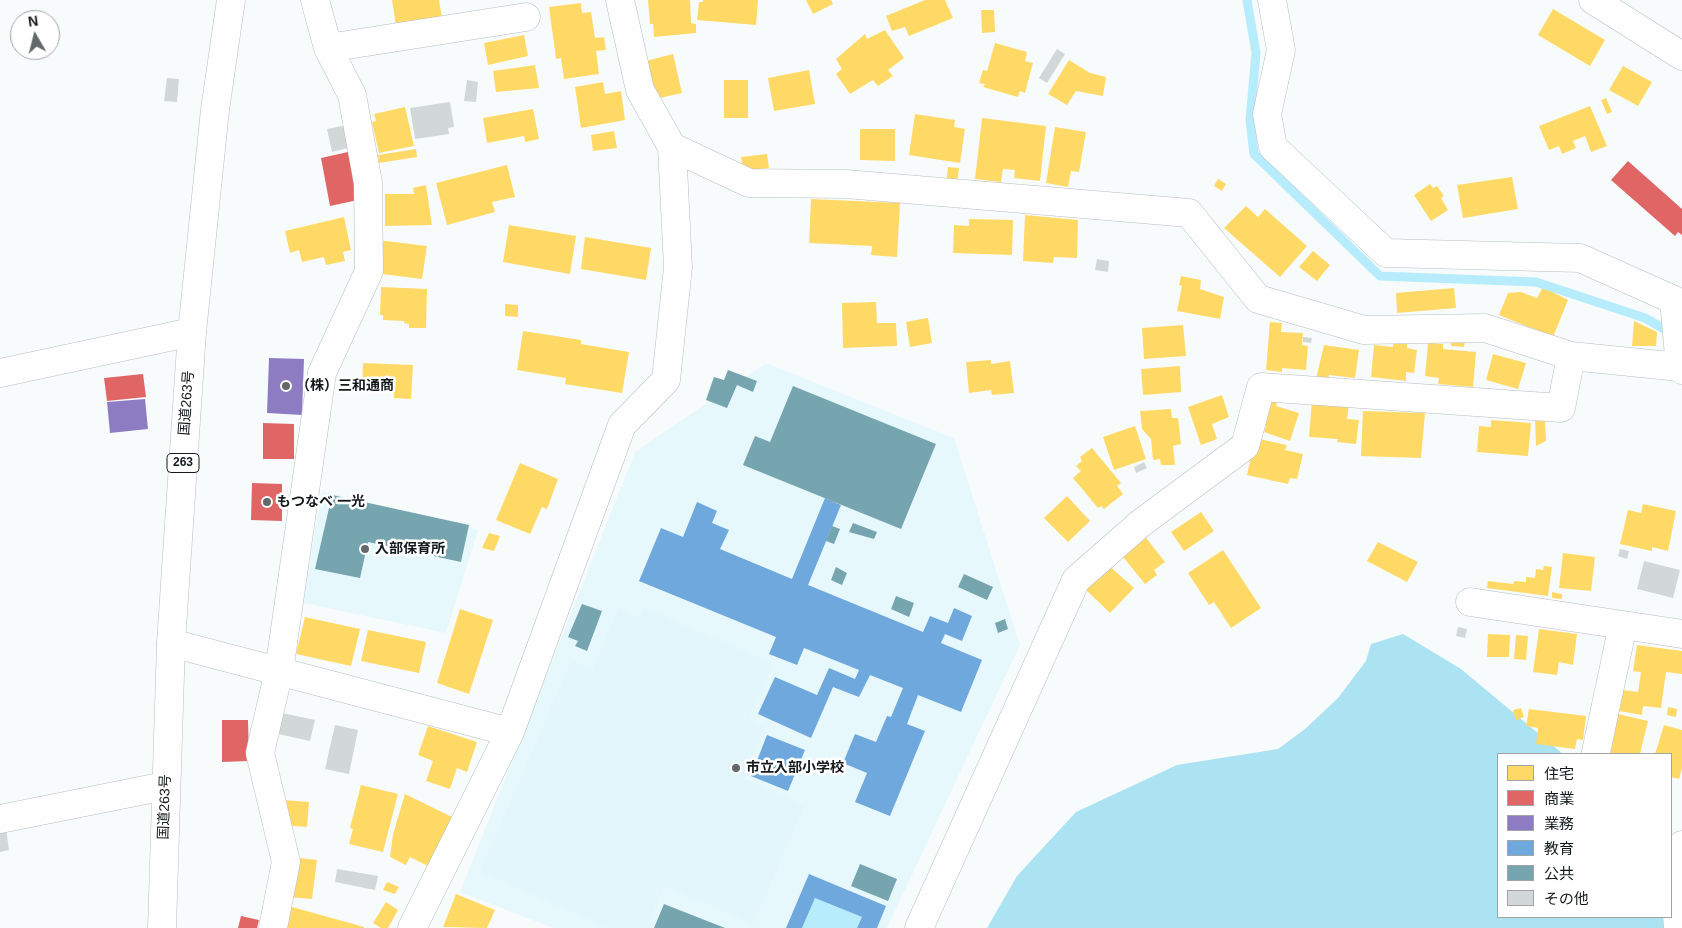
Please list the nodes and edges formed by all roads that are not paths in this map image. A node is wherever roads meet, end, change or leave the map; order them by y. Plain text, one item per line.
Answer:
1 (231, 0) edge
2 (315, 0) edge
3 (620, 0) edge
4 (1272, 0) edge
5 (1593, 0) edge
6 (526, 17) dead end
7 (328, 48) junction
8 (1682, 56) edge
9 (672, 147) junction
10 (192, 332) junction
11 (1572, 356) junction
12 (1680, 361) edge
13 (0, 373) edge
14 (1470, 602) dead end
15 (1623, 625) junction
16 (1682, 634) edge
17 (171, 643) junction
18 (279, 671) junction
19 (510, 732) junction
20 (1596, 752) dead end
21 (165, 786) junction
22 (0, 819) edge
23 (1682, 845) edge
24 (162, 928) edge
25 (273, 928) edge
26 (412, 928) edge
27 (919, 928) edge
28 (1678, 928) edge

1 - 10 main road, 国道263号 / 263
2 - 7 main road
3 - 9 main road
4 - 12 main road
5 - 8 main road
6 - 7 main road
7 - 18 main road
9 - 11 main road
9 - 19 main road
10 - 13 main road
10 - 17 main road, 国道263号 / 263
11 - 12 main road
11 - 27 main road
14 - 15 main road
15 - 16 main road
15 - 20 main road
17 - 18 main road
17 - 21 main road, 国道263号 / 263
18 - 19 main road
18 - 25 main road
19 - 26 main road
21 - 22 main road
21 - 24 main road, 国道263号 / 263
23 - 28 main road

